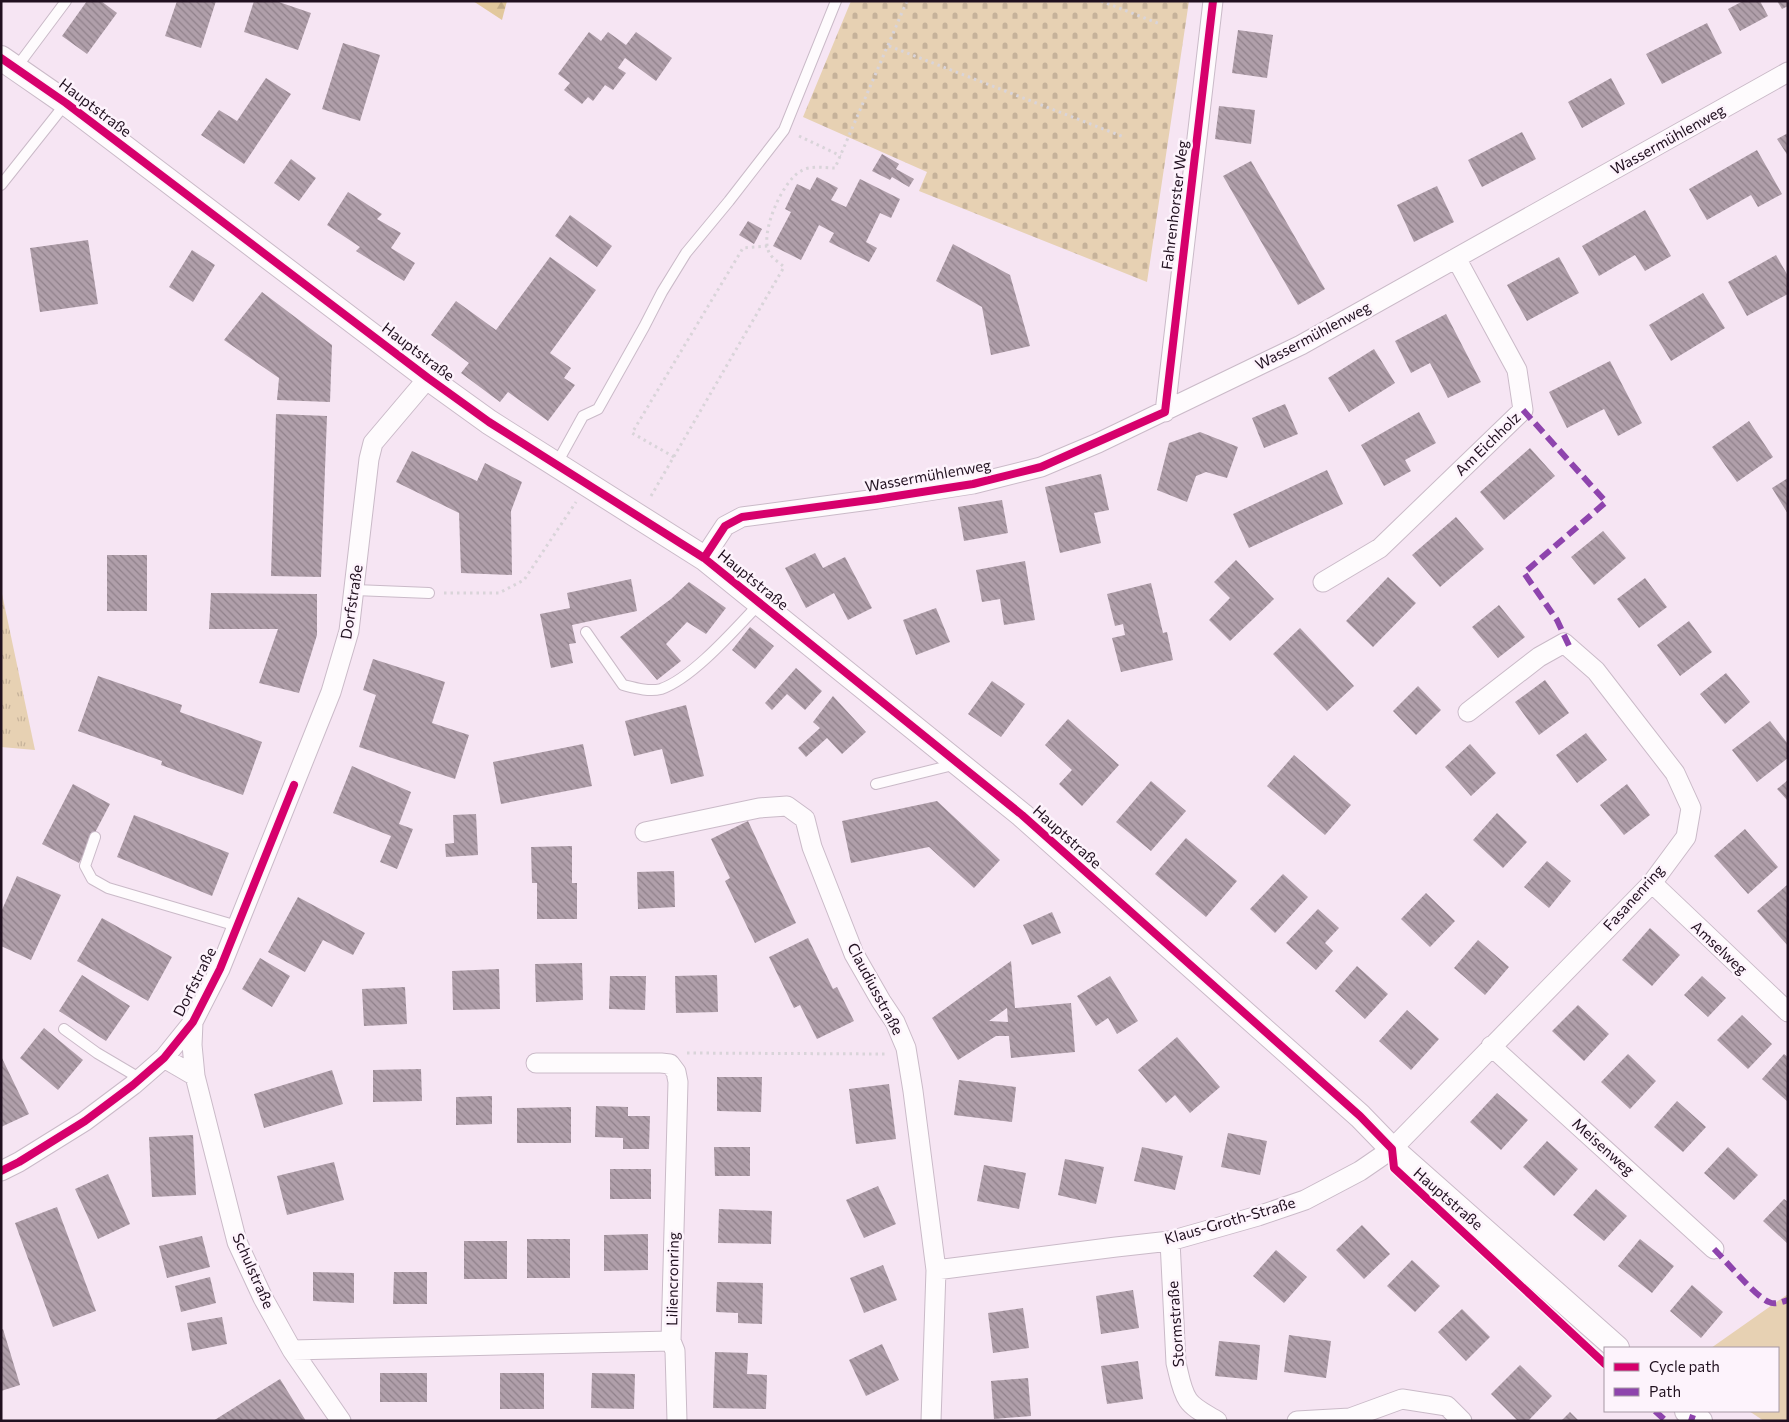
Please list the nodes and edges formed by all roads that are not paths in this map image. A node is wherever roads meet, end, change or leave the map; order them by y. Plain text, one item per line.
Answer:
1 (66, 1) edge
2 (836, 1) edge
3 (1213, 1) edge
4 (8, 63) edge
5 (1788, 72) edge
6 (66, 103) junction
7 (1, 185) edge
8 (1456, 258) junction
9 (428, 378) junction
10 (1165, 412) junction
11 (557, 463) junction
12 (704, 558) junction
13 (1323, 582) dead end
14 (355, 590) junction
15 (429, 593) road end
16 (760, 603) junction
17 (586, 632) dead end
18 (1468, 712) dead end
19 (960, 764) junction
20 (876, 784) dead end
21 (645, 832) dead end
22 (95, 837) dead end
23 (1652, 884) junction
24 (237, 926) junction
25 (1788, 1012) edge
26 (193, 1022) junction
27 (64, 1029) dead end
28 (1491, 1046) junction
29 (164, 1058) junction
30 (536, 1063) dead end
31 (196, 1076) junction
32 (141, 1078) junction
33 (1392, 1149) junction
34 (1, 1171) edge
35 (1170, 1241) junction
36 (1714, 1249) dead end
37 (936, 1270) junction
38 (671, 1340) junction
39 (1617, 1347) edge
40 (292, 1350) junction
41 (1688, 1412) edge
42 (341, 1421) edge
43 (677, 1421) edge
44 (931, 1421) edge
45 (1217, 1421) edge
46 (1297, 1421) edge
47 (1462, 1421) edge
48 (1700, 1421) edge

1 - 4 lane
2 - 11 lane
3 - 10 street, Fahrenhorster Weg
4 - 6 street, Hauptstraße
5 - 8 street, Wassermühlenweg
6 - 7 lane
6 - 9 street, Hauptstraße
8 - 10 street, Wassermühlenweg
8 - 13 street, Am Eichholz
9 - 11 street, Hauptstraße
9 - 14 street, Dorfstraße
10 - 12 street, Wassermühlenweg
11 - 12 street, Hauptstraße
12 - 16 street, Hauptstraße
14 - 15 lane
14 - 24 street, Dorfstraße
16 - 17 lane
16 - 19 street, Hauptstraße
18 - 23 street, Fasanenring
19 - 20 lane
19 - 33 street, Hauptstraße
21 - 37 street, Claudiusstraße
22 - 24 lane
23 - 25 street, Amselweg
23 - 28 street, Fasanenring
24 - 26 street, Dorfstraße
26 - 29 street, Dorfstraße
26 - 31 street, Schulstraße
27 - 32 lane
28 - 33 street, Fasanenring
28 - 36 street, Meisenweg
29 - 31 street
29 - 32 street, Dorfstraße
30 - 38 street, Liliencronring
31 - 40 street, Schulstraße
32 - 34 street, Dorfstraße
33 - 35 street, Klaus-Groth-Straße
33 - 39 street, Hauptstraße
35 - 37 street, Klaus-Groth-Straße
35 - 45 street, Stormstraße
37 - 44 street, Claudiusstraße
38 - 40 street, Liliencronring
38 - 43 street
40 - 42 street, Schulstraße
41 - 48 street
46 - 47 street

